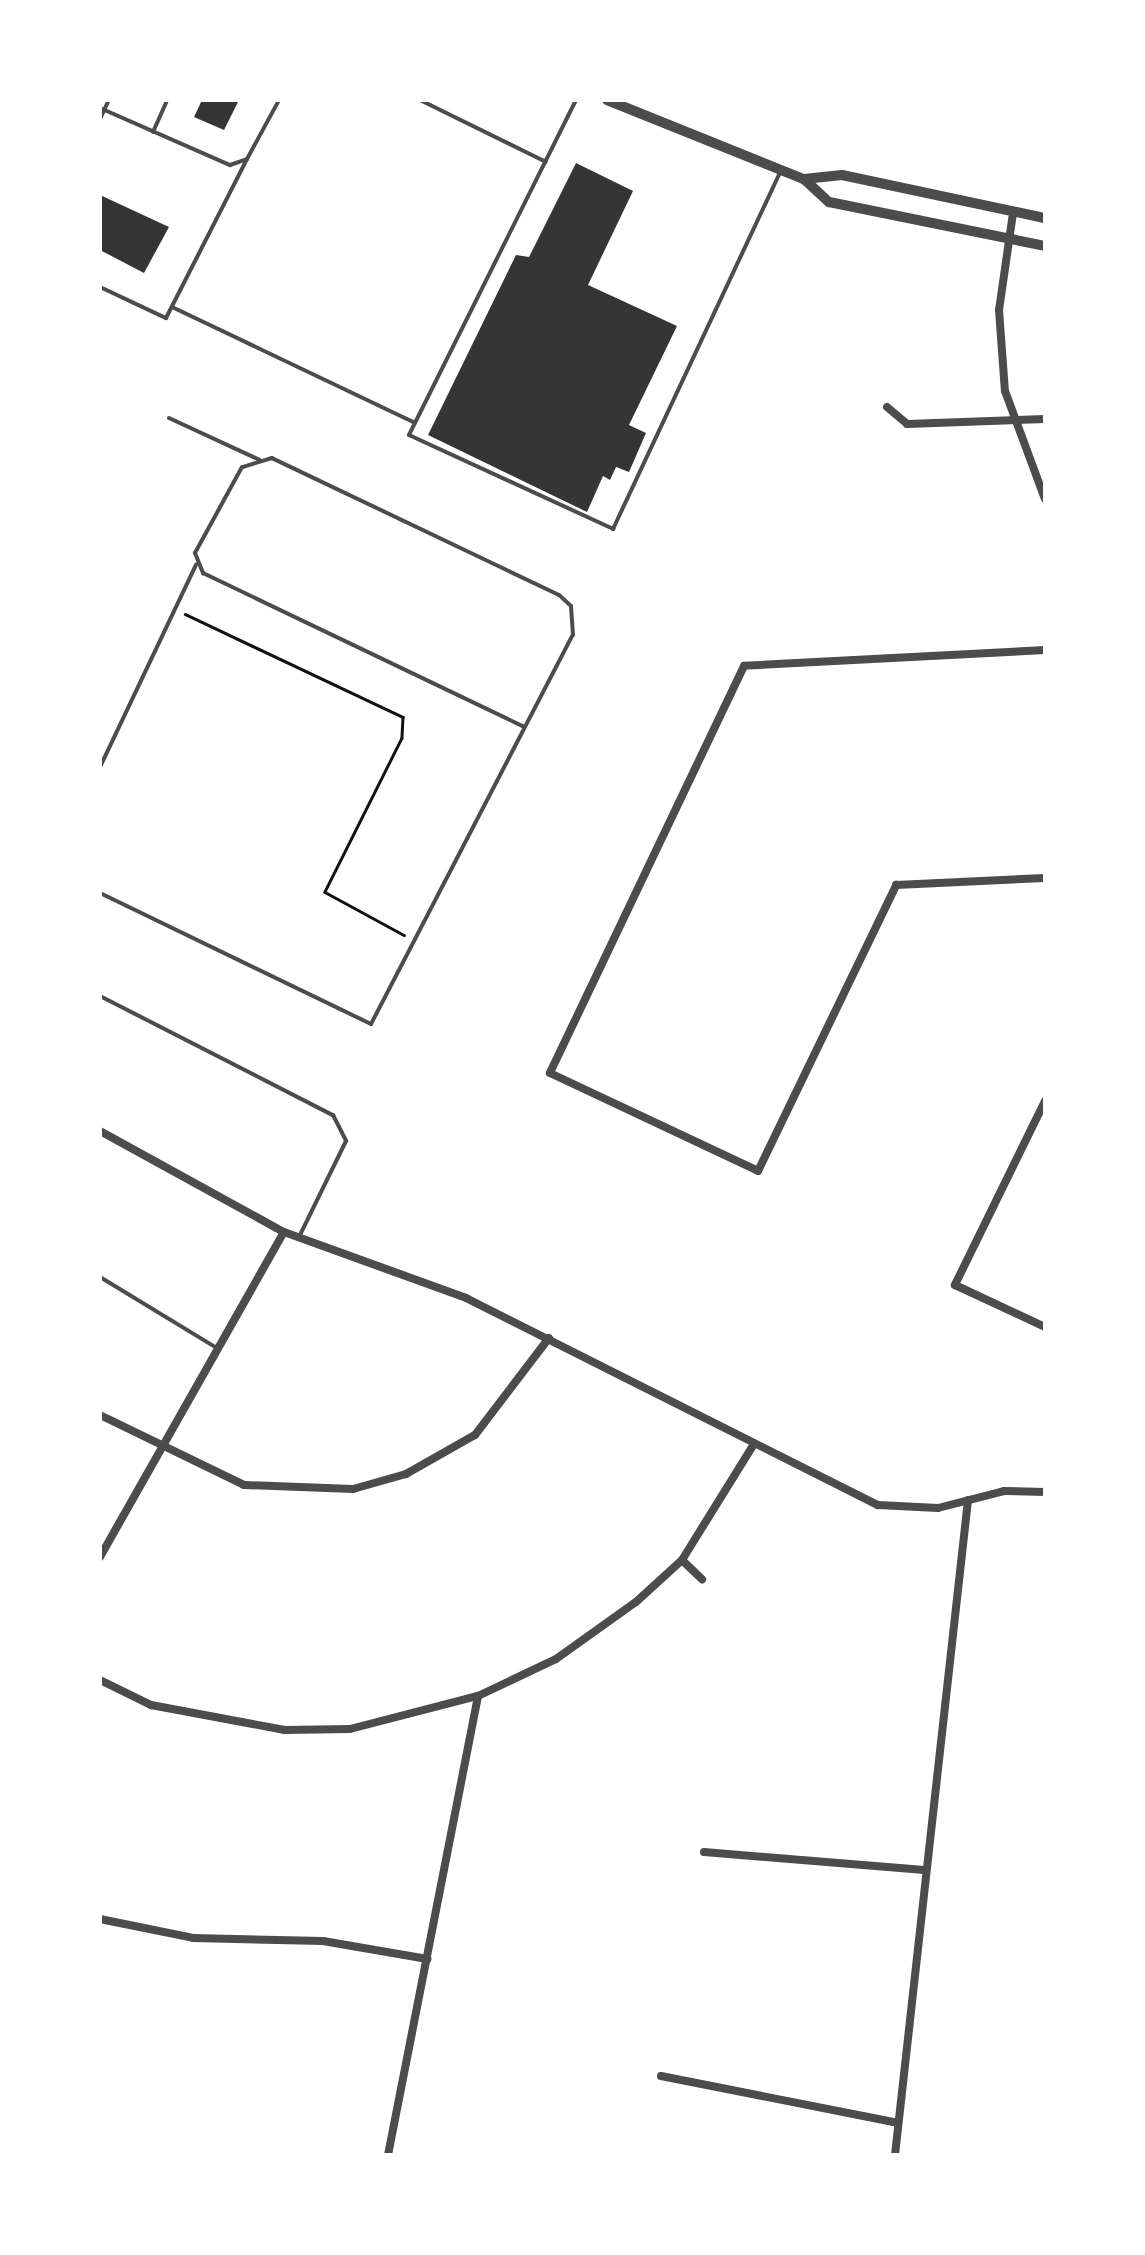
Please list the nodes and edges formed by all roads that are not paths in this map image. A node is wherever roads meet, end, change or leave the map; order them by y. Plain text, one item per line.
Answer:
1 (109, 100) edge
2 (167, 100) edge
3 (280, 100) edge
4 (420, 100) edge
5 (576, 100) edge
6 (606, 100) edge
7 (102, 109) edge
8 (100, 119) edge
9 (153, 132) junction
10 (247, 159) junction
11 (546, 162) junction
12 (781, 170) junction
13 (804, 178) junction
14 (1014, 213) junction
15 (1045, 218) edge
16 (1009, 242) junction
17 (1045, 246) edge
18 (100, 286) edge
19 (172, 307) junction
20 (888, 407) dead end
21 (170, 418) dead end
22 (1045, 419) edge
23 (1011, 421) junction
24 (414, 423) junction
25 (260, 460) junction
26 (1045, 499) edge
27 (196, 565) junction
28 (1045, 650) edge
29 (523, 726) junction
30 (100, 767) edge
31 (1045, 878) edge
32 (100, 893) edge
33 (100, 996) edge
34 (1045, 1101) edge
35 (100, 1131) edge
36 (284, 1232) junction
37 (298, 1238) junction
38 (100, 1278) edge
39 (1045, 1328) edge
40 (549, 1338) junction
41 (215, 1347) junction
42 (100, 1415) edge
43 (754, 1444) junction
44 (155, 1448) junction
45 (1045, 1492) edge
46 (968, 1500) junction
47 (100, 1556) edge
48 (682, 1560) junction
49 (702, 1578) dead end
50 (100, 1680) edge
51 (478, 1696) junction
52 (704, 1852) dead end
53 (924, 1870) junction
54 (100, 1919) edge
55 (426, 1958) junction
56 (661, 2076) dead end
57 (894, 2122) junction
58 (388, 2155) edge
59 (895, 2155) edge

1 - 7 lane
2 - 9 lane
3 - 10 lane
4 - 11 lane
5 - 11 lane
6 - 12 street
7 - 8 lane
7 - 9 lane
9 - 10 lane
10 - 19 lane
11 - 24 lane
12 - 13 street
12 - 24 lane
13 - 14 street
13 - 16 street
14 - 15 street
14 - 16 street
16 - 17 street
16 - 23 street
18 - 19 lane
19 - 24 lane
20 - 23 street
21 - 25 lane
22 - 23 street
23 - 26 street
25 - 27 lane
25 - 29 lane
27 - 29 lane
27 - 30 lane
28 - 31 street
29 - 32 lane
33 - 37 lane
34 - 39 street
35 - 36 street
36 - 37 street
36 - 41 street
37 - 40 street
38 - 41 lane
40 - 43 street
40 - 44 street
41 - 44 street
42 - 44 street
43 - 46 street
43 - 48 street
44 - 47 street
45 - 46 street
46 - 53 street
48 - 49 street
48 - 51 street
50 - 51 street
51 - 55 street
52 - 53 street
53 - 57 street
54 - 55 street
55 - 58 street
56 - 57 street
57 - 59 street

